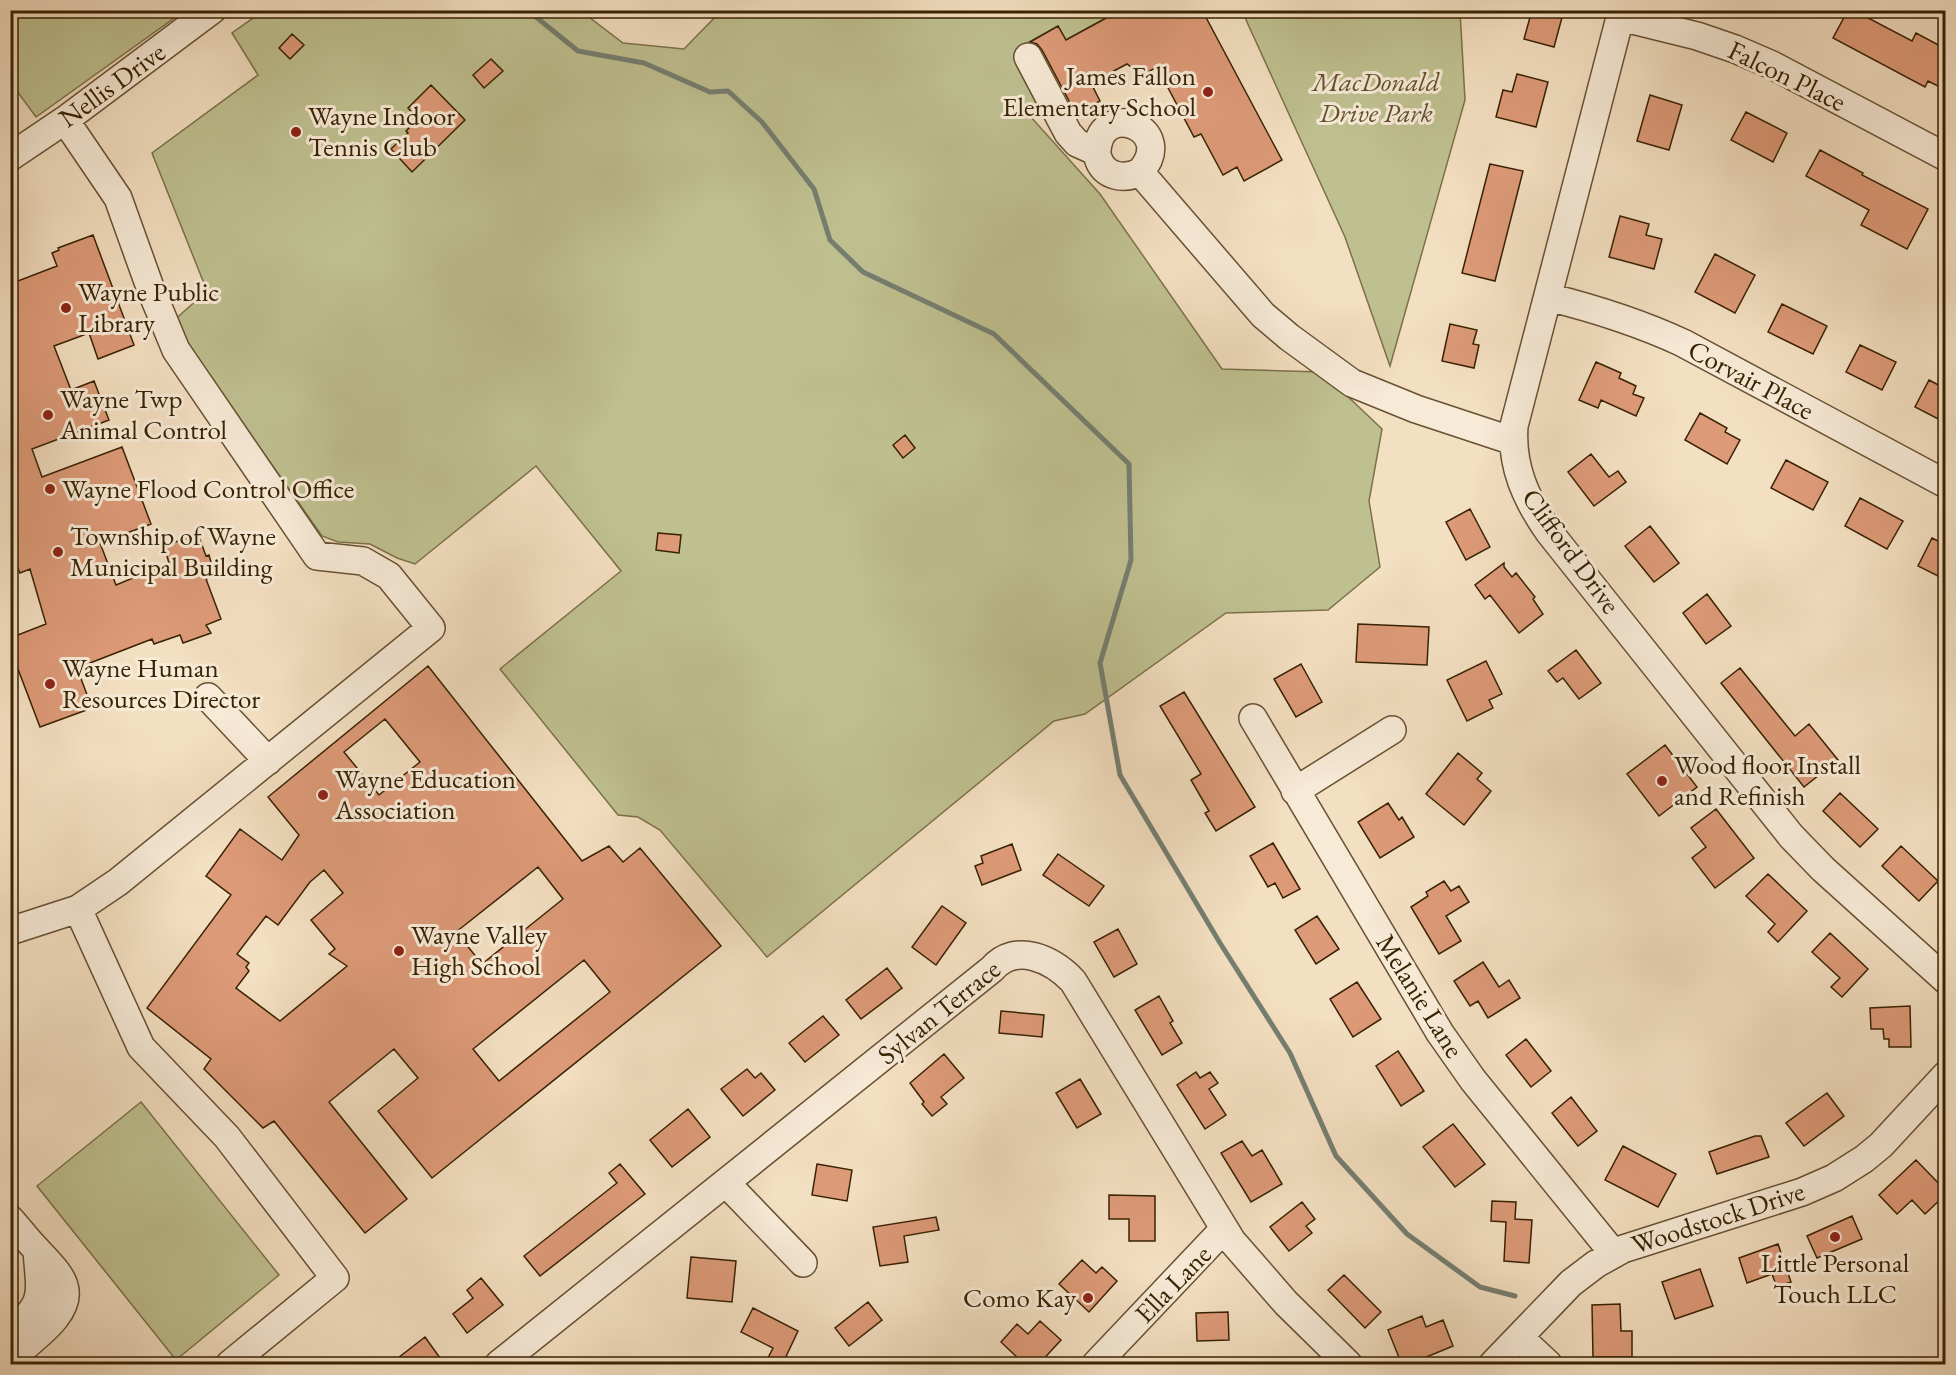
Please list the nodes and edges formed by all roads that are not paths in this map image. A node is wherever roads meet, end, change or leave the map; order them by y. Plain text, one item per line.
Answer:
1 (212, 10) edge
2 (1621, 14) edge
3 (1028, 57) dead end
4 (65, 120) junction
5 (1097, 152) junction
6 (10, 157) edge
7 (1946, 157) edge
8 (1140, 172) junction
9 (1548, 297) junction
10 (1513, 441) junction
11 (1946, 484) edge
12 (208, 697) dead end
13 (1253, 718) dead end
14 (1392, 730) dead end
15 (268, 761) junction
16 (1295, 791) junction
17 (78, 909) junction
18 (10, 932) edge
19 (1946, 980) edge
20 (1946, 1075) edge
21 (726, 1182) junction
22 (10, 1219) edge
23 (1224, 1229) junction
24 (37, 1250) junction
25 (1614, 1254) junction
26 (803, 1263) dead end
27 (10, 1333) edge
28 (1519, 1337) junction
29 (10, 1355) edge
30 (503, 1363) edge
31 (231, 1365) edge
32 (1096, 1365) edge
33 (1348, 1365) edge
34 (1493, 1365) edge
35 (1548, 1365) edge

1 - 4 street, Nellis Drive
2 - 7 street, Falcon Place
2 - 9 street, Clifford Drive
3 - 5 street
4 - 6 street, Nellis Drive
4 - 15 street
5 - 8 street
5 - 8 street
8 - 10 street
9 - 10 street, Clifford Drive
9 - 11 street, Corvair Place
10 - 19 street, Clifford Drive
12 - 15 street
13 - 16 street, Melanie Lane
14 - 16 street
15 - 17 street
16 - 25 street, Melanie Lane
17 - 18 street
17 - 31 street
20 - 25 street, Woodstock Drive
21 - 23 street, Sylvan Terrace
21 - 26 street
21 - 30 street, Sylvan Terrace
22 - 24 street
23 - 32 street, Ella Lane
23 - 33 street, Sylvan Terrace
24 - 27 street
24 - 29 street
25 - 28 street, Woodstock Drive
28 - 34 street, Woodstock Drive
28 - 35 street

